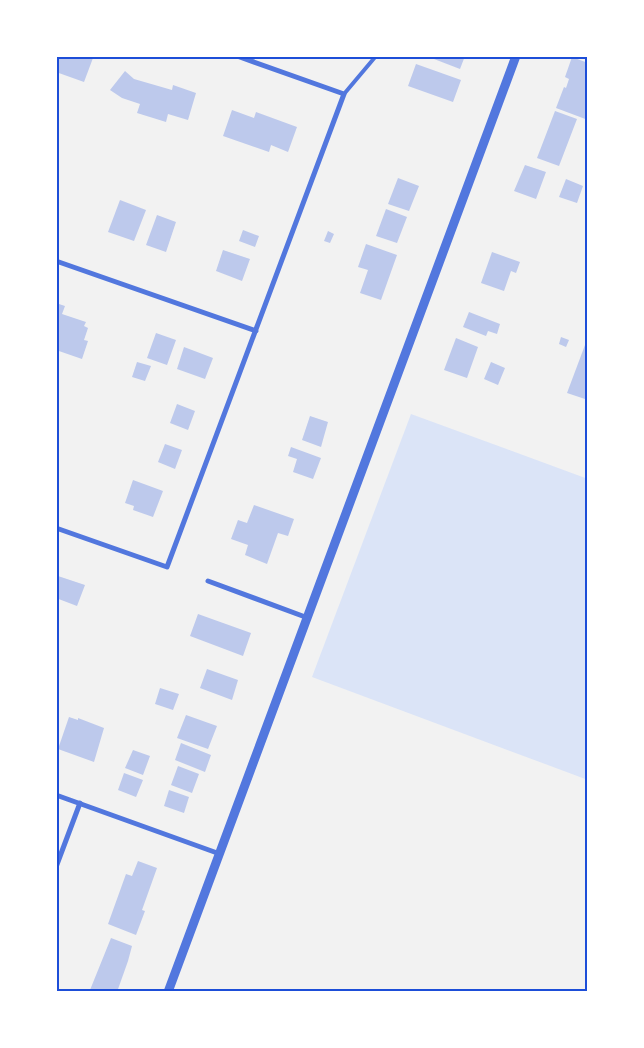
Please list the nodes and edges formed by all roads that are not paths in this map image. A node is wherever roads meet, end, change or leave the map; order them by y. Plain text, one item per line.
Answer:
1 (237, 56) edge
2 (376, 56) edge
3 (516, 56) edge
4 (344, 94) junction
5 (56, 261) edge
6 (256, 331) junction
7 (56, 528) edge
8 (208, 581) dead end
9 (308, 618) junction
10 (56, 795) edge
11 (80, 803) junction
12 (220, 854) junction
13 (56, 867) edge
14 (168, 992) edge

1 - 4 street
2 - 4 lane
3 - 9 street
4 - 6 street
5 - 6 street
6 - 7 street
8 - 9 street
9 - 12 street
10 - 11 street
11 - 12 street
11 - 13 street
12 - 14 street

